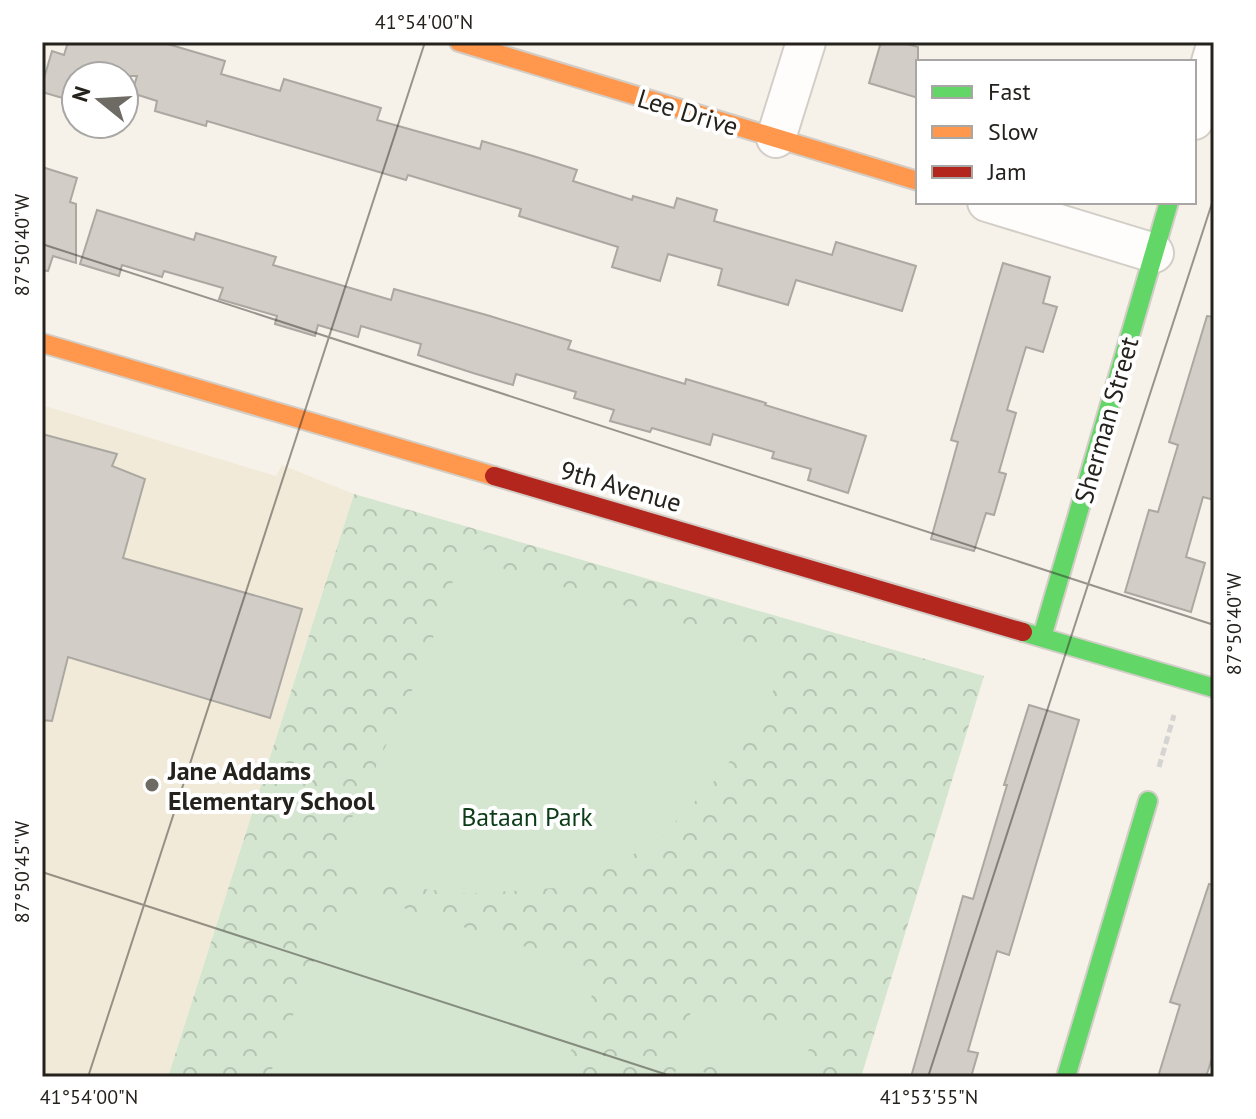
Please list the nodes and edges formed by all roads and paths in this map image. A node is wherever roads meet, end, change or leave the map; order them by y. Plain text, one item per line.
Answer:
1 (459, 42) edge
2 (806, 42) edge
3 (1214, 52) edge
4 (1196, 113) edge
5 (776, 138) junction
6 (916, 180) edge
7 (994, 204) edge
8 (1168, 204) edge
9 (1154, 253) junction
10 (42, 343) edge
11 (1042, 637) junction
12 (1185, 680) junction
13 (1214, 688) edge
14 (1148, 801) joint
15 (1066, 1077) edge

1 - 5 street, Lee Drive
2 - 5 street
3 - 4 street
5 - 6 street, Lee Drive
7 - 9 street
8 - 9 street, Sherman Street
9 - 11 street, Sherman Street
10 - 11 street, 9th Avenue
11 - 12 street, 9th Avenue
12 - 13 street, 9th Avenue
12 - 14 path
14 - 15 street

